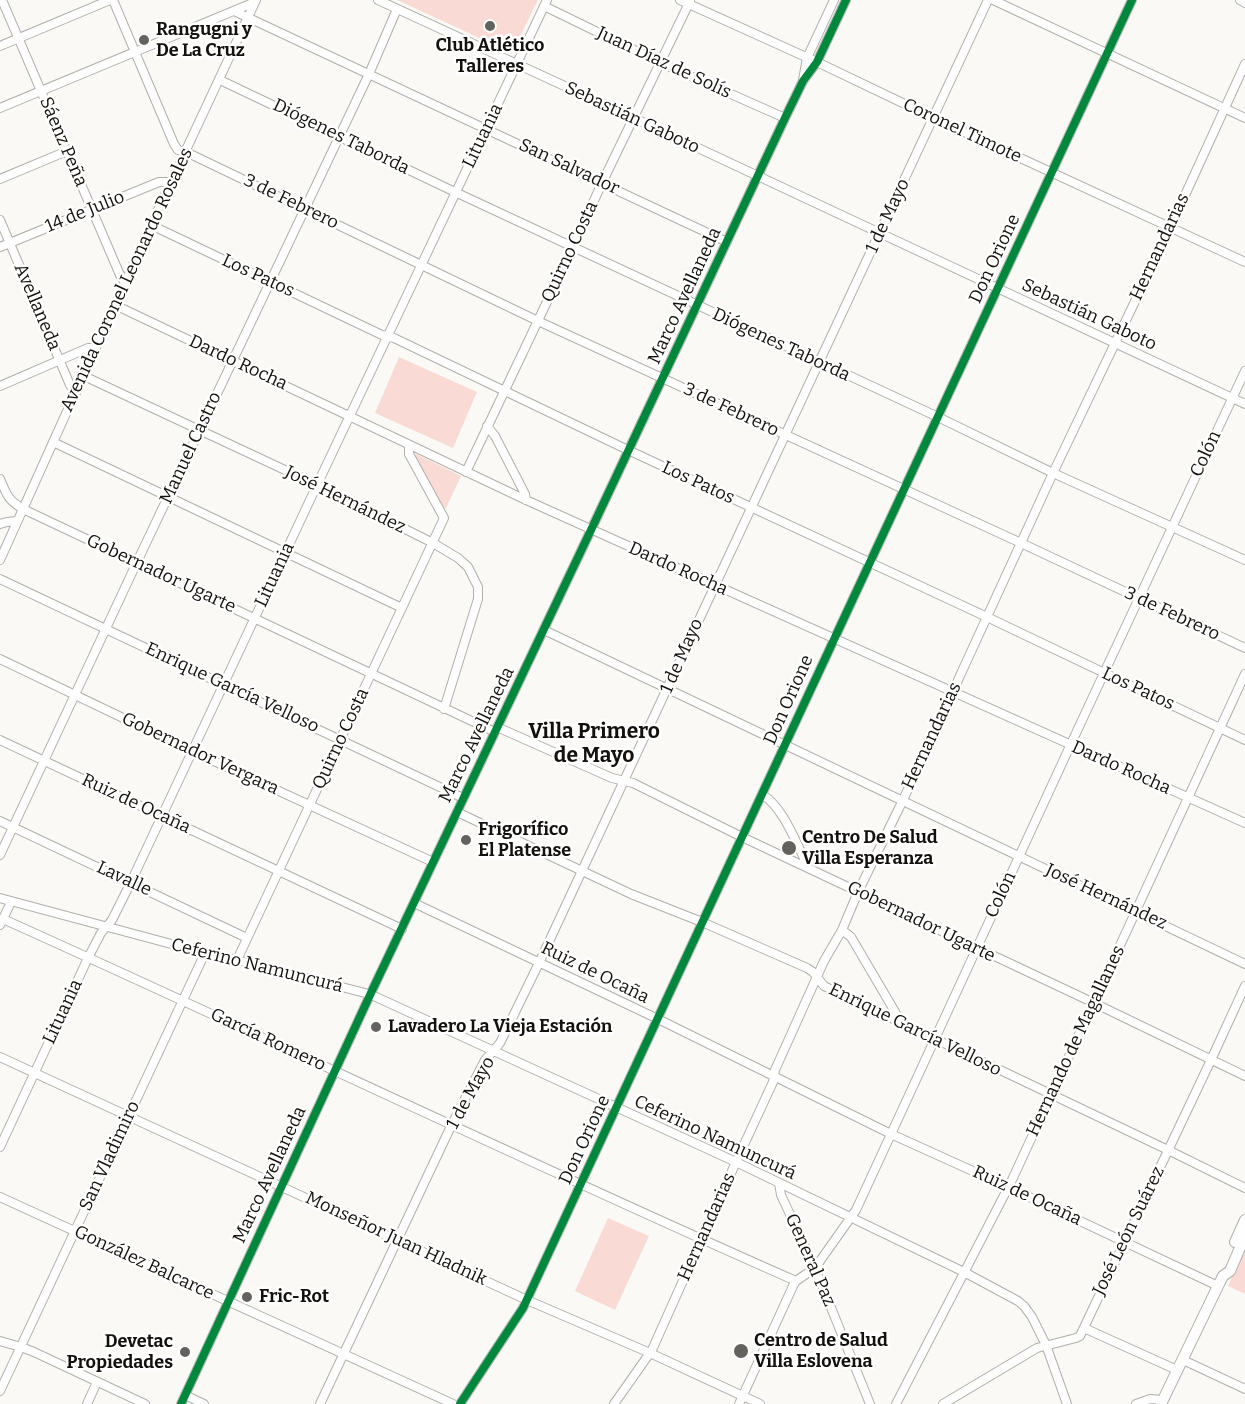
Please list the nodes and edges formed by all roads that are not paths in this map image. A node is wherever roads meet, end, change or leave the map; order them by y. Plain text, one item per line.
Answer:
1 (2, 0) edge
2 (111, 0) edge
3 (378, 0) edge
4 (834, 0) edge
5 (846, 0) edge
6 (991, 0) edge
7 (1132, 0) edge
8 (1240, 0) edge
9 (256, 1) edge
10 (686, 1) edge
11 (545, 3) edge
12 (1245, 3) edge
13 (397, 9) junction
14 (234, 11) junction
15 (249, 17) junction
16 (18, 38) junction
17 (0, 46) edge
18 (135, 52) junction
19 (1108, 53) junction
20 (807, 58) junction
21 (817, 62) junction
22 (661, 63) junction
23 (517, 64) junction
24 (1245, 64) edge
25 (369, 74) junction
26 (220, 80) junction
27 (803, 81) junction
28 (41, 91) junction
29 (0, 108) edge
30 (1224, 108) junction
31 (634, 118) junction
32 (784, 118) junction
33 (933, 118) junction
34 (1245, 118) edge
35 (487, 128) junction
36 (339, 136) junction
37 (67, 151) junction
38 (186, 152) junction
39 (1052, 173) junction
40 (758, 177) junction
41 (0, 179) edge
42 (172, 182) junction
43 (602, 183) junction
44 (455, 192) junction
45 (304, 209) junction
46 (92, 210) junction
47 (0, 220) edge
48 (151, 225) junction
49 (1170, 228) junction
50 (880, 234) junction
51 (727, 242) junction
52 (10, 243) junction
53 (573, 247) junction
54 (0, 248) edge
55 (1245, 262) edge
56 (422, 265) junction
57 (270, 281) junction
58 (125, 283) junction
59 (997, 289) junction
60 (115, 305) junction
61 (696, 306) junction
62 (538, 321) junction
63 (387, 336) junction
64 (1115, 343) junction
65 (96, 348) junction
66 (60, 360) junction
67 (232, 360) junction
68 (819, 363) junction
69 (1245, 371) edge
70 (84, 376) junction
71 (663, 378) junction
72 (0, 386) edge
73 (505, 391) junction
74 (76, 393) junction
75 (1232, 398) junction
76 (1245, 404) edge
77 (350, 416) junction
78 (938, 417) junction
79 (487, 426) junction
80 (199, 431) junction
81 (786, 435) junction
82 (53, 442) junction
83 (409, 446) junction
84 (628, 450) junction
85 (466, 472) junction
86 (1053, 473) junction
87 (0, 479) edge
88 (317, 485) junction
89 (905, 490) junction
90 (168, 497) junction
91 (526, 500) junction
92 (23, 508) junction
93 (751, 508) junction
94 (17, 521) junction
95 (0, 524) edge
96 (1172, 527) junction
97 (591, 530) junction
98 (433, 543) junction
99 (1021, 543) junction
100 (286, 552) junction
101 (0, 560) edge
102 (1245, 560) edge
103 (136, 562) junction
104 (870, 563) junction
105 (0, 579) edge
106 (714, 585) junction
107 (1138, 598) junction
108 (402, 608) junction
109 (987, 617) junction
110 (254, 619) junction
111 (106, 628) junction
112 (544, 630) junction
113 (833, 638) junction
114 (1245, 648) edge
115 (0, 659) edge
116 (372, 673) junction
117 (1104, 673) junction
118 (1245, 674) edge
119 (223, 685) junction
120 (668, 689) junction
121 (952, 691) junction
122 (75, 694) junction
123 (444, 709) junction
124 (1220, 728) junction
125 (496, 729) junction
126 (340, 739) junction
127 (0, 740) edge
128 (1245, 740) edge
129 (785, 745) junction
130 (1070, 746) junction
131 (192, 751) junction
132 (44, 760) junction
133 (625, 780) junction
134 (763, 795) junction
135 (1187, 797) junction
136 (463, 798) junction
137 (903, 800) junction
138 (309, 806) junction
139 (456, 812) junction
140 (162, 816) junction
141 (0, 821) edge
142 (1245, 823) edge
143 (13, 827) junction
144 (742, 837) junction
145 (0, 855) edge
146 (1020, 856) junction
147 (433, 862) junction
148 (805, 866) junction
149 (278, 871) junction
150 (581, 871) junction
151 (131, 882) junction
152 (858, 892) junction
153 (0, 898) edge
154 (11, 902) junction
155 (414, 903) junction
156 (1135, 911) junction
157 (1, 922) edge
158 (702, 922) junction
159 (107, 927) junction
160 (402, 929) junction
161 (842, 930) junction
162 (247, 938) junction
163 (976, 948) junction
164 (205, 953) junction
165 (88, 958) junction
166 (237, 960) junction
167 (539, 963) junction
168 (1245, 964) edge
169 (817, 978) junction
170 (1245, 986) edge
171 (370, 995) junction
172 (182, 1000) junction
173 (1094, 1003) junction
174 (658, 1019) junction
175 (901, 1023) junction
176 (934, 1040) junction
177 (493, 1051) junction
178 (0, 1057) edge
179 (1211, 1060) junction
180 (335, 1071) junction
181 (35, 1073) junction
182 (774, 1076) junction
183 (1245, 1076) edge
184 (1051, 1095) junction
185 (616, 1108) junction
186 (128, 1116) junction
187 (452, 1125) junction
188 (891, 1134) junction
189 (0, 1147) edge
190 (1168, 1150) junction
191 (736, 1162) junction
192 (779, 1183) junction
193 (581, 1184) junction
194 (282, 1186) junction
195 (1008, 1187) junction
196 (1245, 1188) edge
197 (0, 1197) edge
198 (851, 1218) junction
199 (1245, 1220) edge
200 (75, 1231) junction
201 (1245, 1236) edge
202 (398, 1240) junction
203 (702, 1240) junction
204 (1124, 1242) junction
205 (815, 1268) junction
206 (964, 1272) junction
207 (796, 1281) junction
208 (1221, 1281) junction
209 (527, 1300) junction
210 (228, 1301) junction
211 (1084, 1328) junction
212 (0, 1341) edge
213 (1046, 1345) junction
214 (21, 1347) junction
215 (650, 1353) junction
216 (343, 1354) junction
217 (1183, 1360) junction
218 (1177, 1370) junction
219 (97, 1382) junction
220 (1245, 1389) edge
221 (0, 1391) edge
222 (183, 1400) edge
223 (741, 1400) edge
224 (1162, 1402) edge
225 (87, 1404) edge
226 (145, 1404) edge
227 (204, 1404) edge
228 (320, 1404) edge
229 (453, 1404) edge
230 (460, 1404) edge
231 (614, 1404) edge
232 (760, 1404) edge
233 (870, 1404) edge
234 (896, 1404) edge
235 (943, 1404) edge
236 (1067, 1404) edge
237 (1136, 1404) edge

1 - 16 street, Sáenz Peña
2 - 16 street
2 - 18 street
3 - 13 street, Sebastián Gaboto
4 - 20 street, Marco Avellaneda
5 - 21 street, Marco Avellaneda
6 - 19 street
6 - 33 street, 1 de Mayo
7 - 19 street, Don Orione
8 - 12 street
9 - 14 street
9 - 15 street, Avenida Coronel Leonardo Rosales
10 - 20 street, Coronel Timote
10 - 22 street, Quirno Costa
11 - 22 street, Juan Díaz de Solís
11 - 23 street, Lituania
13 - 23 street, Sebastián Gaboto
13 - 25 street, Manuel Castro
14 - 15 street, San Salvador
14 - 18 street
15 - 25 street, San Salvador
15 - 26 street, Avenida Coronel Leonardo Rosales
16 - 17 street
16 - 28 street, Sáenz Peña
18 - 28 street
18 - 38 street
19 - 30 street
19 - 39 street, Don Orione
20 - 21 street, Coronel Timote
20 - 27 street, Marco Avellaneda
21 - 27 street, Marco Avellaneda
21 - 33 street, Coronel Timote
22 - 31 street, Quirno Costa
22 - 32 street, Juan Díaz de Solís
23 - 31 street, Sebastián Gaboto
23 - 35 street, Lituania
24 - 30 street, Hernandarias
25 - 35 street, San Salvador
25 - 36 street, Manuel Castro
26 - 36 street, Diógenes Taborda
26 - 38 street, Avenida Coronel Leonardo Rosales
27 - 32 street, Marco Avellaneda
28 - 29 street
28 - 37 street, Sáenz Peña
30 - 34 street
30 - 49 street, Hernandarias
31 - 40 street, Sebastián Gaboto
31 - 43 street, Quirno Costa
32 - 40 street, Marco Avellaneda
33 - 39 street, Coronel Timote
33 - 50 street, 1 de Mayo
35 - 43 street, San Salvador
35 - 44 street, Lituania
36 - 44 street, Diógenes Taborda
36 - 45 street, Manuel Castro
37 - 41 street
37 - 46 street, Sáenz Peña
38 - 42 street, Avenida Coronel Leonardo Rosales
38 - 45 street, 3 de Febrero
39 - 49 street, Coronel Timote
39 - 59 street, Don Orione
40 - 50 street, Sebastián Gaboto
40 - 51 street, Marco Avellaneda
42 - 46 street, 14 de Julio
42 - 48 street, Avenida Coronel Leonardo Rosales
43 - 51 street, San Salvador
43 - 53 street, Quirno Costa
44 - 53 street, Diógenes Taborda
44 - 56 street, Lituania
45 - 56 street, 3 de Febrero
45 - 57 street, Manuel Castro
46 - 52 street, 14 de Julio
46 - 58 street, Sáenz Peña
47 - 52 street, Avellaneda
48 - 57 street, Los Patos
48 - 58 street, Avenida Coronel Leonardo Rosales
49 - 55 street, Coronel Timote
49 - 64 street, Hernandarias
50 - 59 street, Sebastián Gaboto
50 - 68 street, 1 de Mayo
51 - 61 street, Marco Avellaneda
52 - 54 street, 14 de Julio
52 - 66 street, Avellaneda
53 - 61 street, Diógenes Taborda
53 - 62 street, Quirno Costa
56 - 62 street, 3 de Febrero
56 - 63 street, Lituania
57 - 63 street, Los Patos
57 - 67 street, Manuel Castro
58 - 60 street, Avenida Coronel Leonardo Rosales
59 - 64 street, Sebastián Gaboto
59 - 78 street, Don Orione
60 - 65 street, Avenida Coronel Leonardo Rosales
60 - 67 street, Dardo Rocha
61 - 68 street, Diógenes Taborda
61 - 71 street, Marco Avellaneda
62 - 71 street, 3 de Febrero
62 - 73 street, Quirno Costa
63 - 73 street, Los Patos
63 - 77 street, Lituania
64 - 75 street, Sebastián Gaboto
64 - 86 street, Hernandarias
65 - 66 street
65 - 70 street, Avenida Coronel Leonardo Rosales
66 - 72 street
66 - 74 street, Avellaneda
67 - 77 street, Dardo Rocha
67 - 80 street, Manuel Castro
68 - 78 street, Diógenes Taborda
68 - 81 street, 1 de Mayo
69 - 75 street, Colón
70 - 74 street, Avenida Coronel Leonardo Rosales
70 - 80 street, José Hernández
71 - 81 street, 3 de Febrero
71 - 84 street, Marco Avellaneda
73 - 79 street, Quirno Costa
73 - 84 street, Los Patos
74 - 82 street, Avenida Coronel Leonardo Rosales
75 - 76 street, Sebastián Gaboto
75 - 96 street, Colón
77 - 83 street, Dardo Rocha
77 - 88 street, Lituania
78 - 86 street, Diógenes Taborda
78 - 89 street, Don Orione
79 - 85 street, Quirno Costa
79 - 91 street
80 - 88 street, José Hernández
80 - 90 street, Manuel Castro
81 - 89 street, 3 de Febrero
81 - 93 street, 1 de Mayo
82 - 90 street
82 - 92 street, Avenida Coronel Leonardo Rosales
83 - 85 street, Dardo Rocha
83 - 98 street, Quirno Costa
84 - 93 street, Los Patos
84 - 97 street, Marco Avellaneda
85 - 91 street, Dardo Rocha
86 - 96 street, Diógenes Taborda
86 - 99 street, Hernandarias
87 - 92 street
88 - 98 street, José Hernández
88 - 100 street, Lituania
89 - 99 street, 3 de Febrero
89 - 104 street, Don Orione
90 - 100 street
90 - 103 street, Manuel Castro
91 - 97 street, Dardo Rocha
92 - 94 street, Avenida Coronel Leonardo Rosales
92 - 103 street, Gobernador Ugarte
93 - 104 street, Los Patos
93 - 106 street, 1 de Mayo
94 - 95 street
94 - 101 street, Avenida Coronel Leonardo Rosales
96 - 102 street, Diógenes Taborda
96 - 107 street, Colón
97 - 106 street, Dardo Rocha
97 - 112 street, Marco Avellaneda
98 - 108 street, Quirno Costa
98 - 123 street, José Hernández
99 - 107 street, 3 de Febrero
99 - 109 street, Hernandarias
100 - 108 street
100 - 110 street, Lituania
103 - 110 street, Gobernador Ugarte
103 - 111 street, Manuel Castro
104 - 109 street, Los Patos
104 - 113 street, Don Orione
105 - 111 street, Enrique García Velloso
106 - 113 street, Dardo Rocha
106 - 120 street, 1 de Mayo
107 - 114 street, 3 de Febrero
107 - 117 street, Colón
108 - 116 street, Quirno Costa
109 - 117 street, Los Patos
109 - 121 street, Hernandarias
110 - 116 street, Gobernador Ugarte
110 - 119 street, Lituania
111 - 119 street, Enrique García Velloso
111 - 122 street, Manuel Castro
112 - 120 street, José Hernández
112 - 125 street, Marco Avellaneda
113 - 121 street, Dardo Rocha
113 - 129 street, Don Orione
115 - 122 street, Gobernador Vergara
116 - 123 street, Gobernador Ugarte
116 - 126 street, Quirno Costa
117 - 124 street, Los Patos
117 - 130 street, Colón
118 - 124 street, Hernando de Magallanes
119 - 126 street, Enrique García Velloso
119 - 131 street, Lituania
120 - 129 street, José Hernández
120 - 133 street, 1 de Mayo
121 - 130 street, Dardo Rocha
121 - 137 street, Hernandarias
122 - 131 street, Gobernador Vergara
122 - 132 street, Manuel Castro
123 - 125 street, Gobernador Ugarte
124 - 128 street, Los Patos
124 - 135 street, Hernando de Magallanes
125 - 133 street, Gobernador Ugarte
125 - 136 street, Marco Avellaneda
126 - 136 street, Enrique García Velloso
126 - 138 street, Quirno Costa
127 - 132 street, Ruiz de Ocaña
129 - 134 street, Don Orione
129 - 137 street, José Hernández
130 - 135 street, Dardo Rocha
130 - 146 street, Colón
131 - 138 street, Gobernador Vergara
131 - 140 street, Lituania
132 - 140 street, Ruiz de Ocaña
132 - 143 street, Manuel Castro
133 - 144 street, Gobernador Ugarte
133 - 150 street, 1 de Mayo
134 - 144 street, Don Orione
134 - 148 street
135 - 142 street, Dardo Rocha
135 - 156 street, Hernando de Magallanes
136 - 139 street, Marco Avellaneda
137 - 146 street, José Hernández
137 - 152 street, Hernandarias
138 - 147 street, Gobernador Vergara
138 - 149 street, Quirno Costa
139 - 147 street, Marco Avellaneda
139 - 150 street, Enrique García Velloso
140 - 149 street, Ruiz de Ocaña
140 - 151 street, Lituania
141 - 143 street, Lavalle
143 - 145 street, Manuel Castro
143 - 151 street, Lavalle
144 - 148 street, Gobernador Ugarte
144 - 158 street, Don Orione
146 - 156 street, José Hernández
146 - 163 street, Colón
147 - 155 street, Marco Avellaneda
148 - 152 street, Gobernador Ugarte
149 - 160 street, Ruiz de Ocaña
149 - 162 street, Quirno Costa
150 - 158 street, Enrique García Velloso
150 - 167 street, 1 de Mayo
151 - 159 street, Lituania
151 - 162 street, Lavalle
152 - 161 street, Hernandarias
152 - 163 street, Gobernador Ugarte
153 - 154 street, Ceferino Namuncurá
154 - 157 street
154 - 159 street, Ceferino Namuncurá
155 - 160 street, Marco Avellaneda
155 - 167 street, Ruiz de Ocaña
156 - 168 street, José Hernández
156 - 173 street, Hernando de Magallanes
157 - 165 street, García Romero
158 - 169 street, Enrique García Velloso
158 - 174 street, Don Orione
159 - 164 street, Ceferino Namuncurá
159 - 165 street, Lituania
160 - 171 street, Marco Avellaneda
161 - 169 street, Hernandarias
161 - 175 street
162 - 166 street, Quirno Costa
163 - 173 street, Gobernador Ugarte
163 - 176 street, Colón
164 - 166 street, Ceferino Namuncurá
164 - 172 street, San Vladimiro
165 - 172 street, García Romero
165 - 181 street, Lituania
166 - 171 street, Ceferino Namuncurá
167 - 174 street, Ruiz de Ocaña
167 - 177 street, 1 de Mayo
169 - 175 street, Enrique García Velloso
169 - 182 street, Hernandarias
170 - 179 street, José León Suárez
171 - 177 street, Ceferino Namuncurá
171 - 180 street, Marco Avellaneda
172 - 180 street, García Romero
172 - 186 street, San Vladimiro
173 - 179 street, Gobernador Ugarte
173 - 184 street, Hernando de Magallanes
174 - 182 street, Ruiz de Ocaña
174 - 185 street, Don Orione
175 - 176 street, Enrique García Velloso
176 - 184 street, Enrique García Velloso
176 - 188 street, Colón
177 - 185 street, Ceferino Namuncurá
177 - 187 street, 1 de Mayo
178 - 181 street, Monseñor Juan Hladnik
179 - 183 street, Gobernador Ugarte
179 - 190 street, José León Suárez
180 - 187 street, García Romero
180 - 194 street, Marco Avellaneda
181 - 186 street, Monseñor Juan Hladnik
181 - 189 street, Lituania
182 - 188 street, Ruiz de Ocaña
182 - 191 street, Hernandarias
184 - 190 street, Enrique García Velloso
184 - 195 street, Hernando de Magallanes
185 - 191 street, Ceferino Namuncurá
185 - 193 street, Don Orione
186 - 194 street, Monseñor Juan Hladnik
186 - 200 street, San Vladimiro
187 - 193 street, García Romero
187 - 202 street, 1 de Mayo
188 - 195 street, Ruiz de Ocaña
188 - 198 street, Colón
190 - 196 street, Enrique García Velloso
190 - 204 street, José León Suárez
191 - 192 street, Ceferino Namuncurá
191 - 203 street, Hernandarias
192 - 198 street, Ceferino Namuncurá
192 - 205 street, General Paz
193 - 203 street, García Romero
193 - 209 street, Don Orione
194 - 202 street, Monseñor Juan Hladnik
194 - 210 street, Marco Avellaneda
195 - 204 street, Ruiz de Ocaña
195 - 206 street, Hernando de Magallanes
197 - 200 street, González Balcarce
198 - 205 street, Colón
198 - 206 street, Ceferino Namuncurá
199 - 208 main road
200 - 210 street, González Balcarce
200 - 214 street, San Vladimiro
201 - 208 main road
202 - 209 street, Monseñor Juan Hladnik
202 - 216 street, 1 de Mayo
203 - 207 street, García Romero
203 - 215 street, Hernandarias
204 - 208 street, Ruiz de Ocaña
204 - 211 street, José León Suárez
205 - 207 street, Colón
205 - 233 street, General Paz
206 - 213 street, Ceferino Namuncurá
206 - 234 street, Hernando de Magallanes
207 - 223 street
208 - 217 main road
209 - 215 street, Monseñor Juan Hladnik
209 - 230 street, Don Orione
210 - 216 street, González Balcarce
210 - 222 street, Marco Avellaneda
211 - 213 street
211 - 218 street
212 - 214 street
213 - 235 street
213 - 236 street, Ceferino Namuncurá
214 - 219 street
214 - 221 street, San Vladimiro
215 - 223 street, Monseñor Juan Hladnik
215 - 231 street, Hernandarias
216 - 228 street, 1 de Mayo
216 - 229 street, González Balcarce
217 - 218 main road
217 - 220 street
218 - 224 main road
219 - 225 street
219 - 226 street
222 - 227 street
223 - 232 street, Monseñor Juan Hladnik
224 - 237 street

